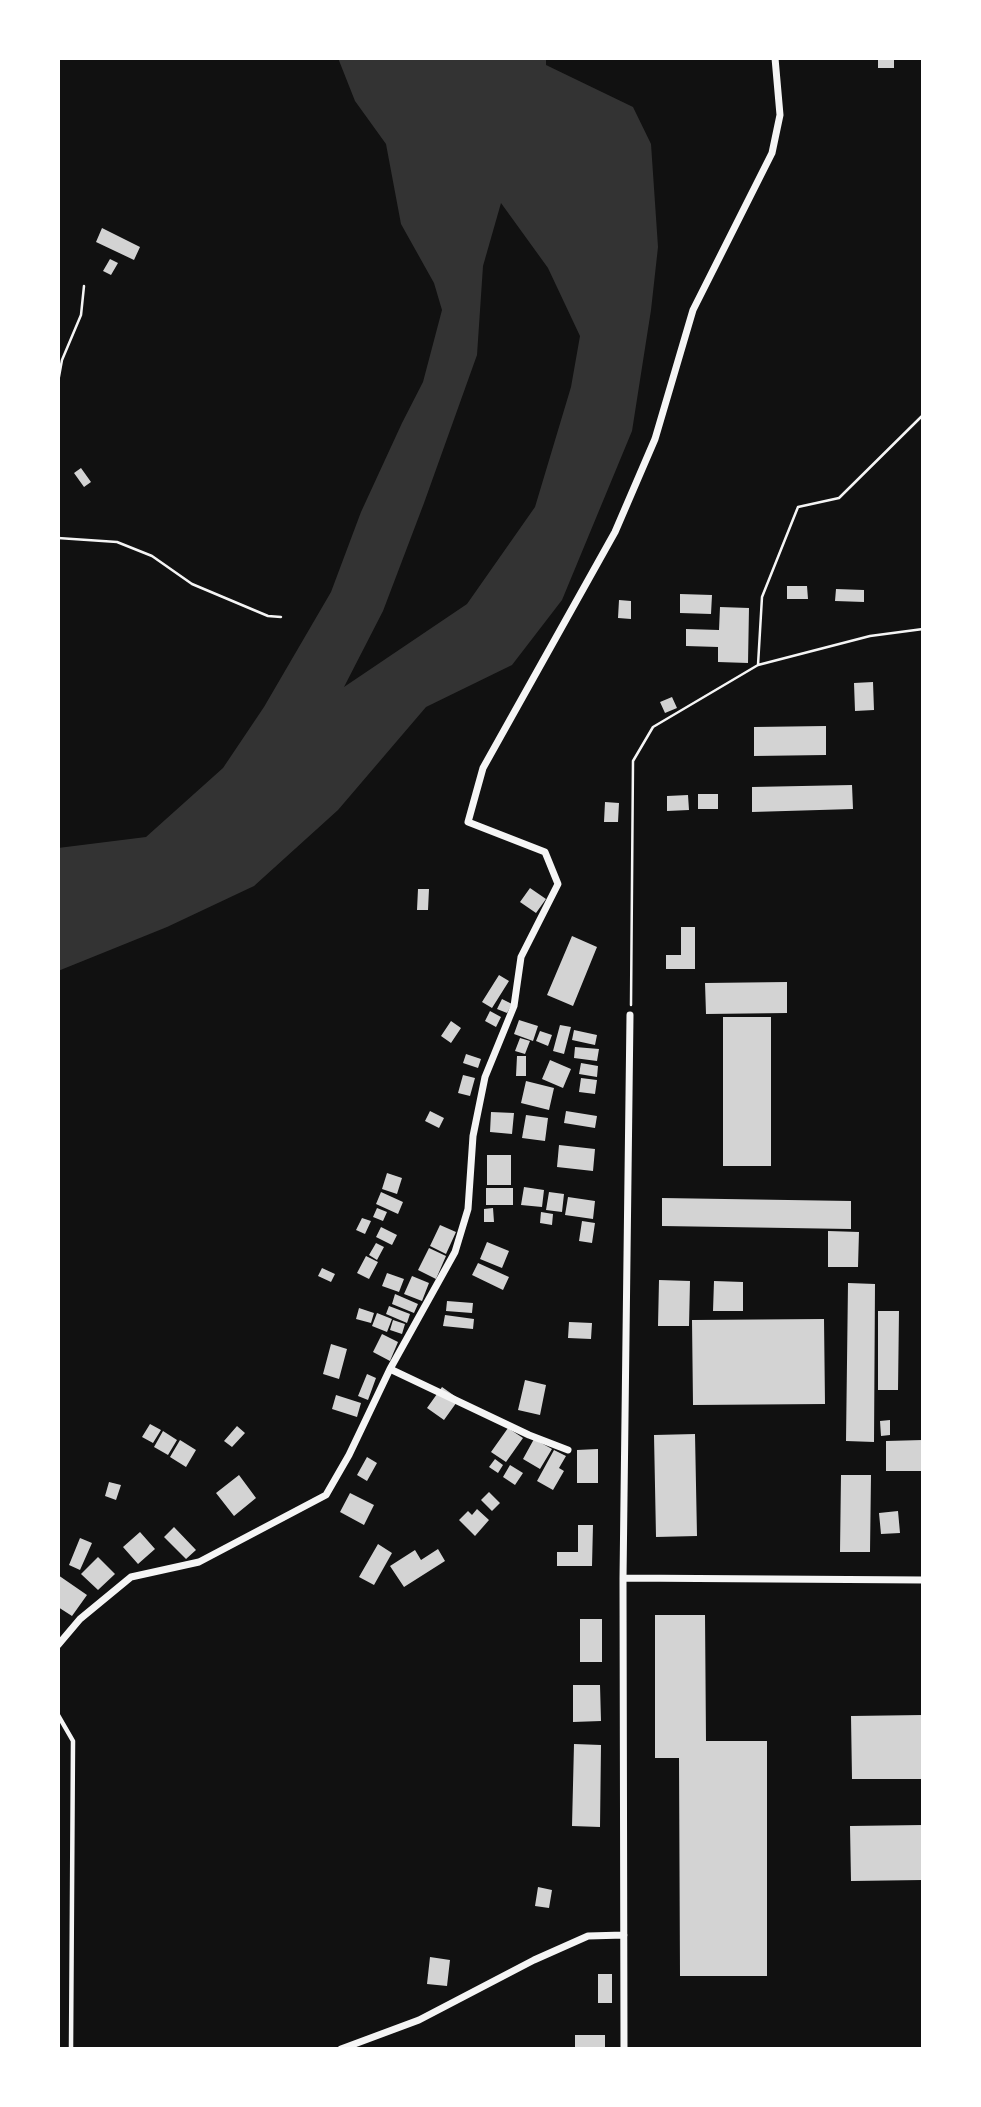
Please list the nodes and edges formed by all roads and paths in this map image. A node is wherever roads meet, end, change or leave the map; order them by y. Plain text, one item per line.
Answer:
1 (775, 58) edge
2 (84, 286) dead end
3 (58, 382) edge
4 (923, 415) edge
5 (58, 538) edge
6 (281, 617) dead end
7 (923, 629) edge
8 (758, 665) junction
9 (631, 1015) joint
10 (390, 1368) junction
11 (568, 1450) dead end
12 (623, 1578) junction
13 (923, 1580) edge
14 (58, 1645) edge
15 (58, 1714) edge
16 (624, 1935) junction
17 (71, 2048) edge
18 (341, 2049) edge
19 (624, 2049) edge

1 - 10 street
2 - 3 path
4 - 8 path
5 - 6 path
7 - 8 path
8 - 9 path
9 - 12 street
10 - 11 street
10 - 14 street
12 - 13 street
12 - 16 street
15 - 17 lane
16 - 18 street
16 - 19 street

